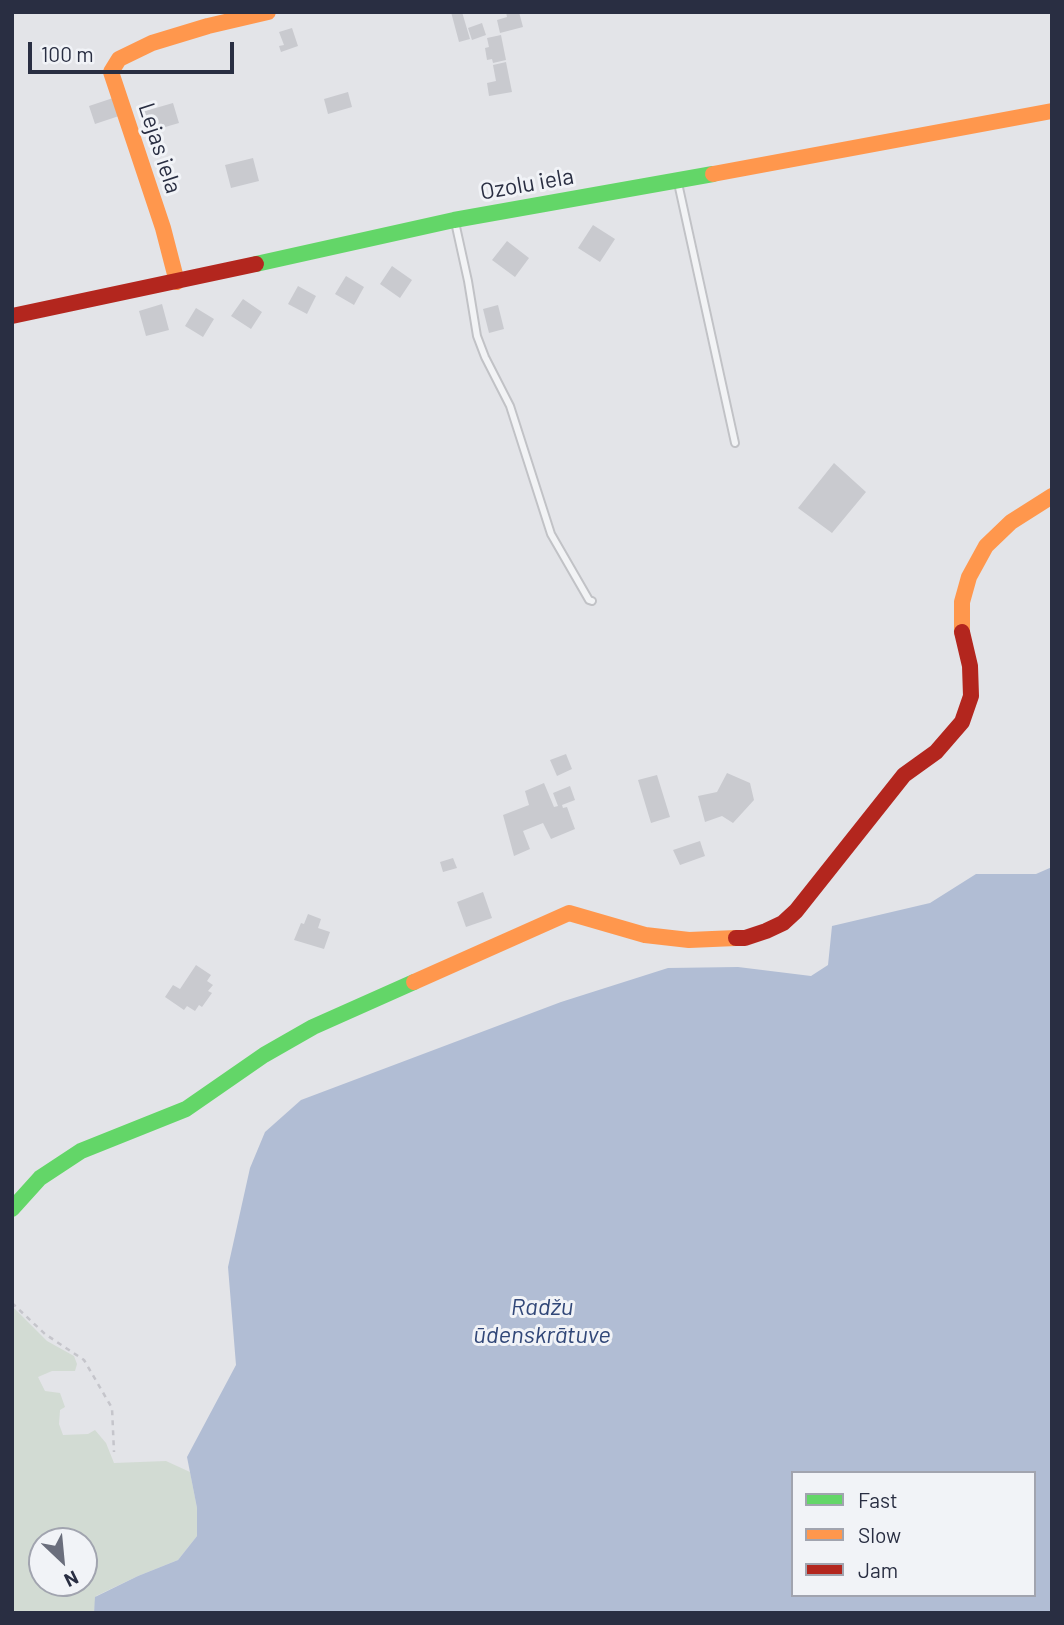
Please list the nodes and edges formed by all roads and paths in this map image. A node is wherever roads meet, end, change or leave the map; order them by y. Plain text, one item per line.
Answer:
1 (268, 12) edge
2 (1052, 111) edge
3 (678, 181) junction
4 (454, 220) junction
5 (177, 282) junction
6 (12, 316) edge
7 (735, 443) dead end
8 (1052, 496) edge
9 (592, 601) dead end
10 (12, 1209) edge
11 (12, 1303) edge
12 (114, 1452) dead end

1 - 5 street, Lejas iela
2 - 3 street, Ozolu iela
3 - 4 street, Ozolu iela
3 - 7 lane
4 - 5 street, Ozolu iela
4 - 9 lane
5 - 6 street, Ozolu iela
8 - 10 street
11 - 12 path

